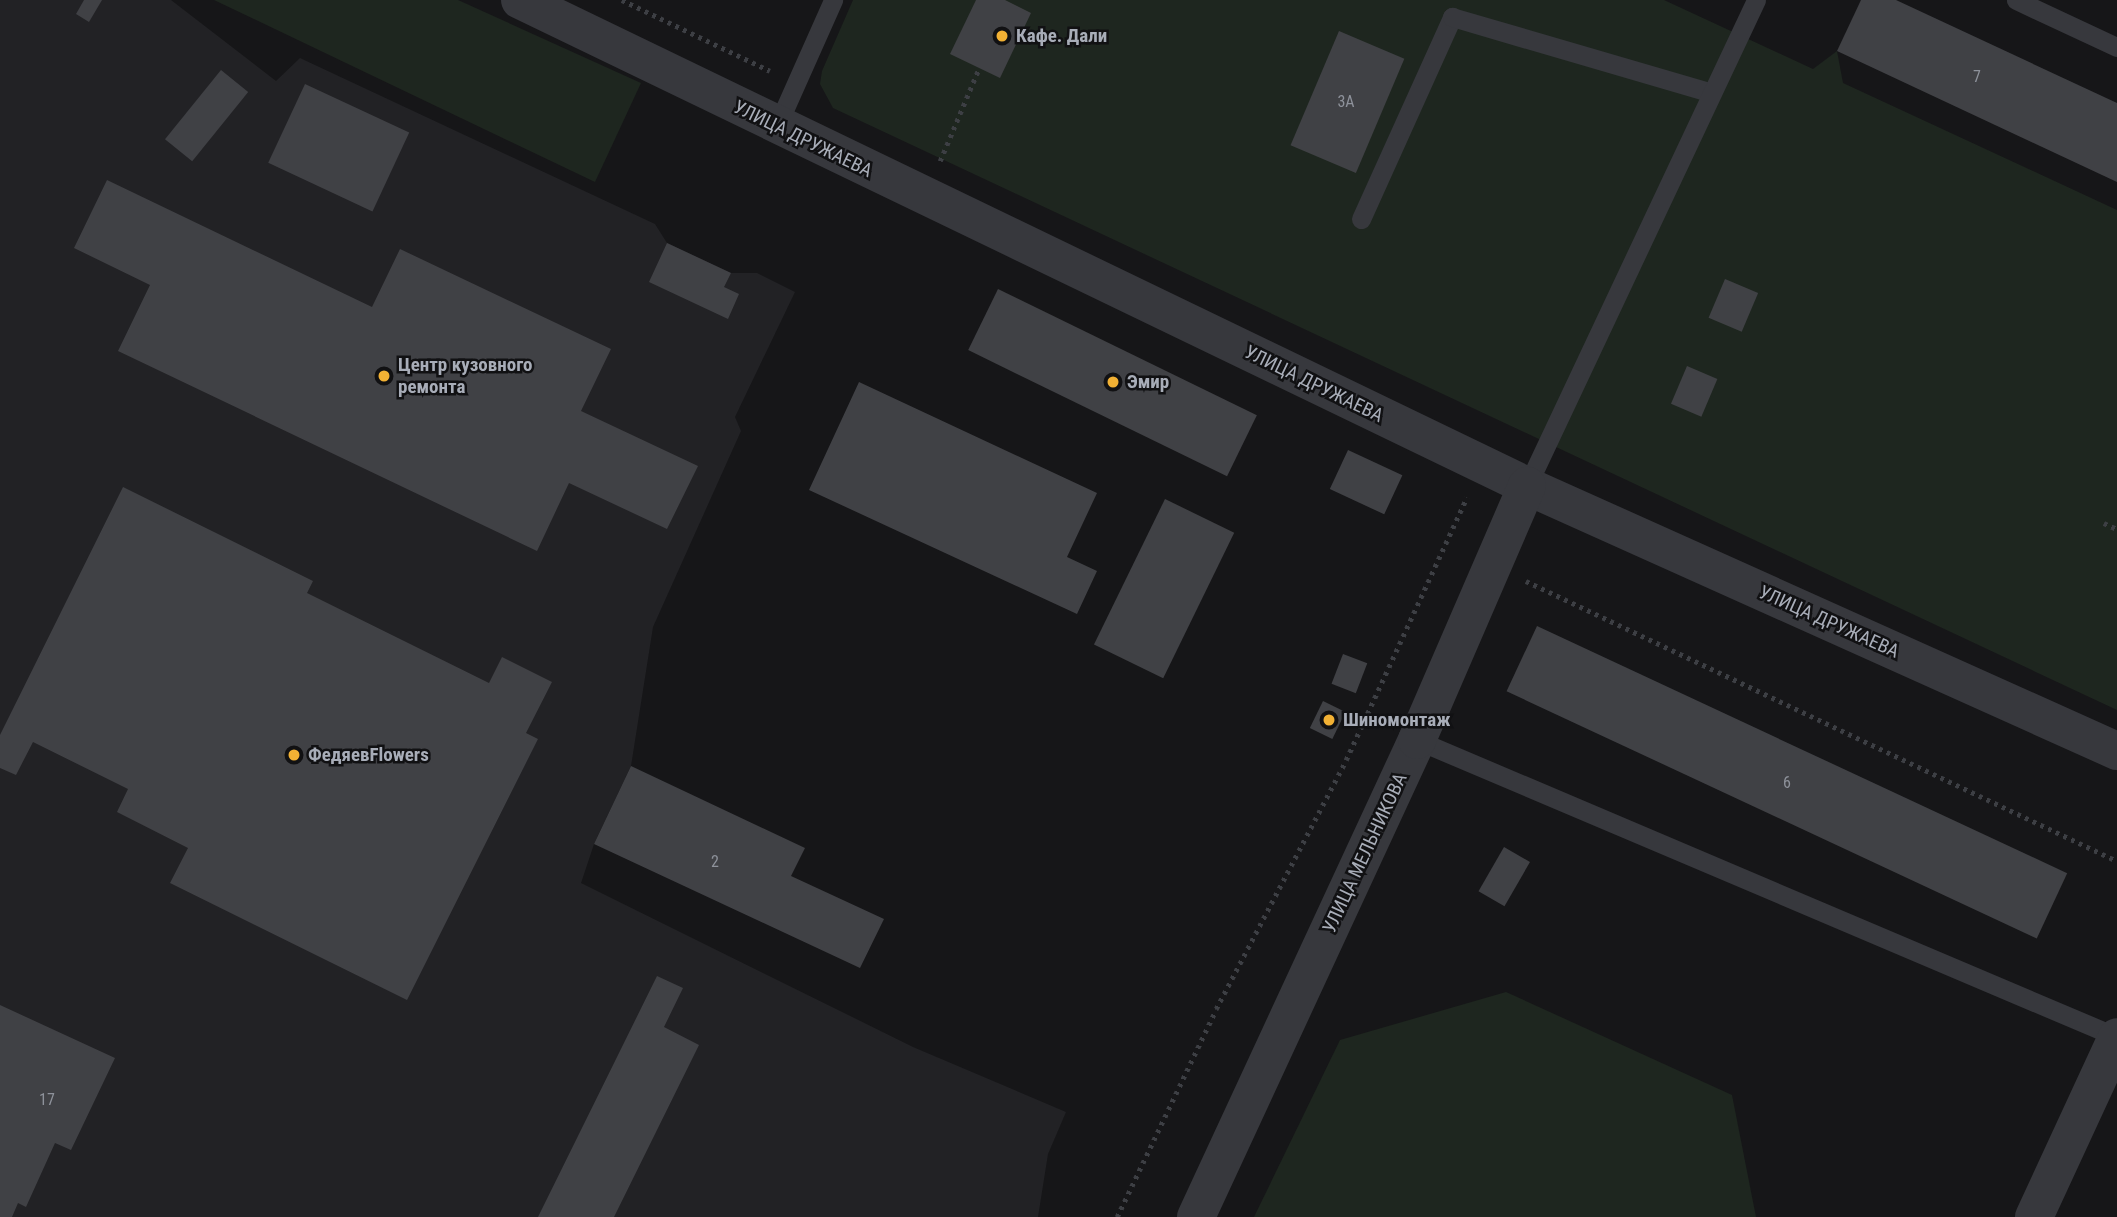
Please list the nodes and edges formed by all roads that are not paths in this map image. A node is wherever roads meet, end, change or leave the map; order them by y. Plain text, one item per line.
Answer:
1 (520, 0) edge
2 (833, 0) edge
3 (1756, 0) edge
4 (2016, 0) edge
5 (2117, 47) edge
6 (1709, 92) junction
7 (777, 127) junction
8 (1361, 219) dead end
9 (1527, 486) junction
10 (1417, 740) junction
11 (2117, 751) edge
12 (2117, 1037) edge
13 (1196, 1217) edge
14 (2034, 1217) edge

1 - 7 street, УЛИЦА ДРУЖАЕВА
2 - 7 lane
3 - 6 lane
4 - 5 lane
6 - 8 lane
6 - 9 lane
7 - 9 street, УЛИЦА ДРУЖАЕВА
9 - 10 street, УЛИЦА МЕЛЬНИКОВА
9 - 11 street, УЛИЦА ДРУЖАЕВА
10 - 12 lane
10 - 13 street, УЛИЦА МЕЛЬНИКОВА
12 - 14 street

